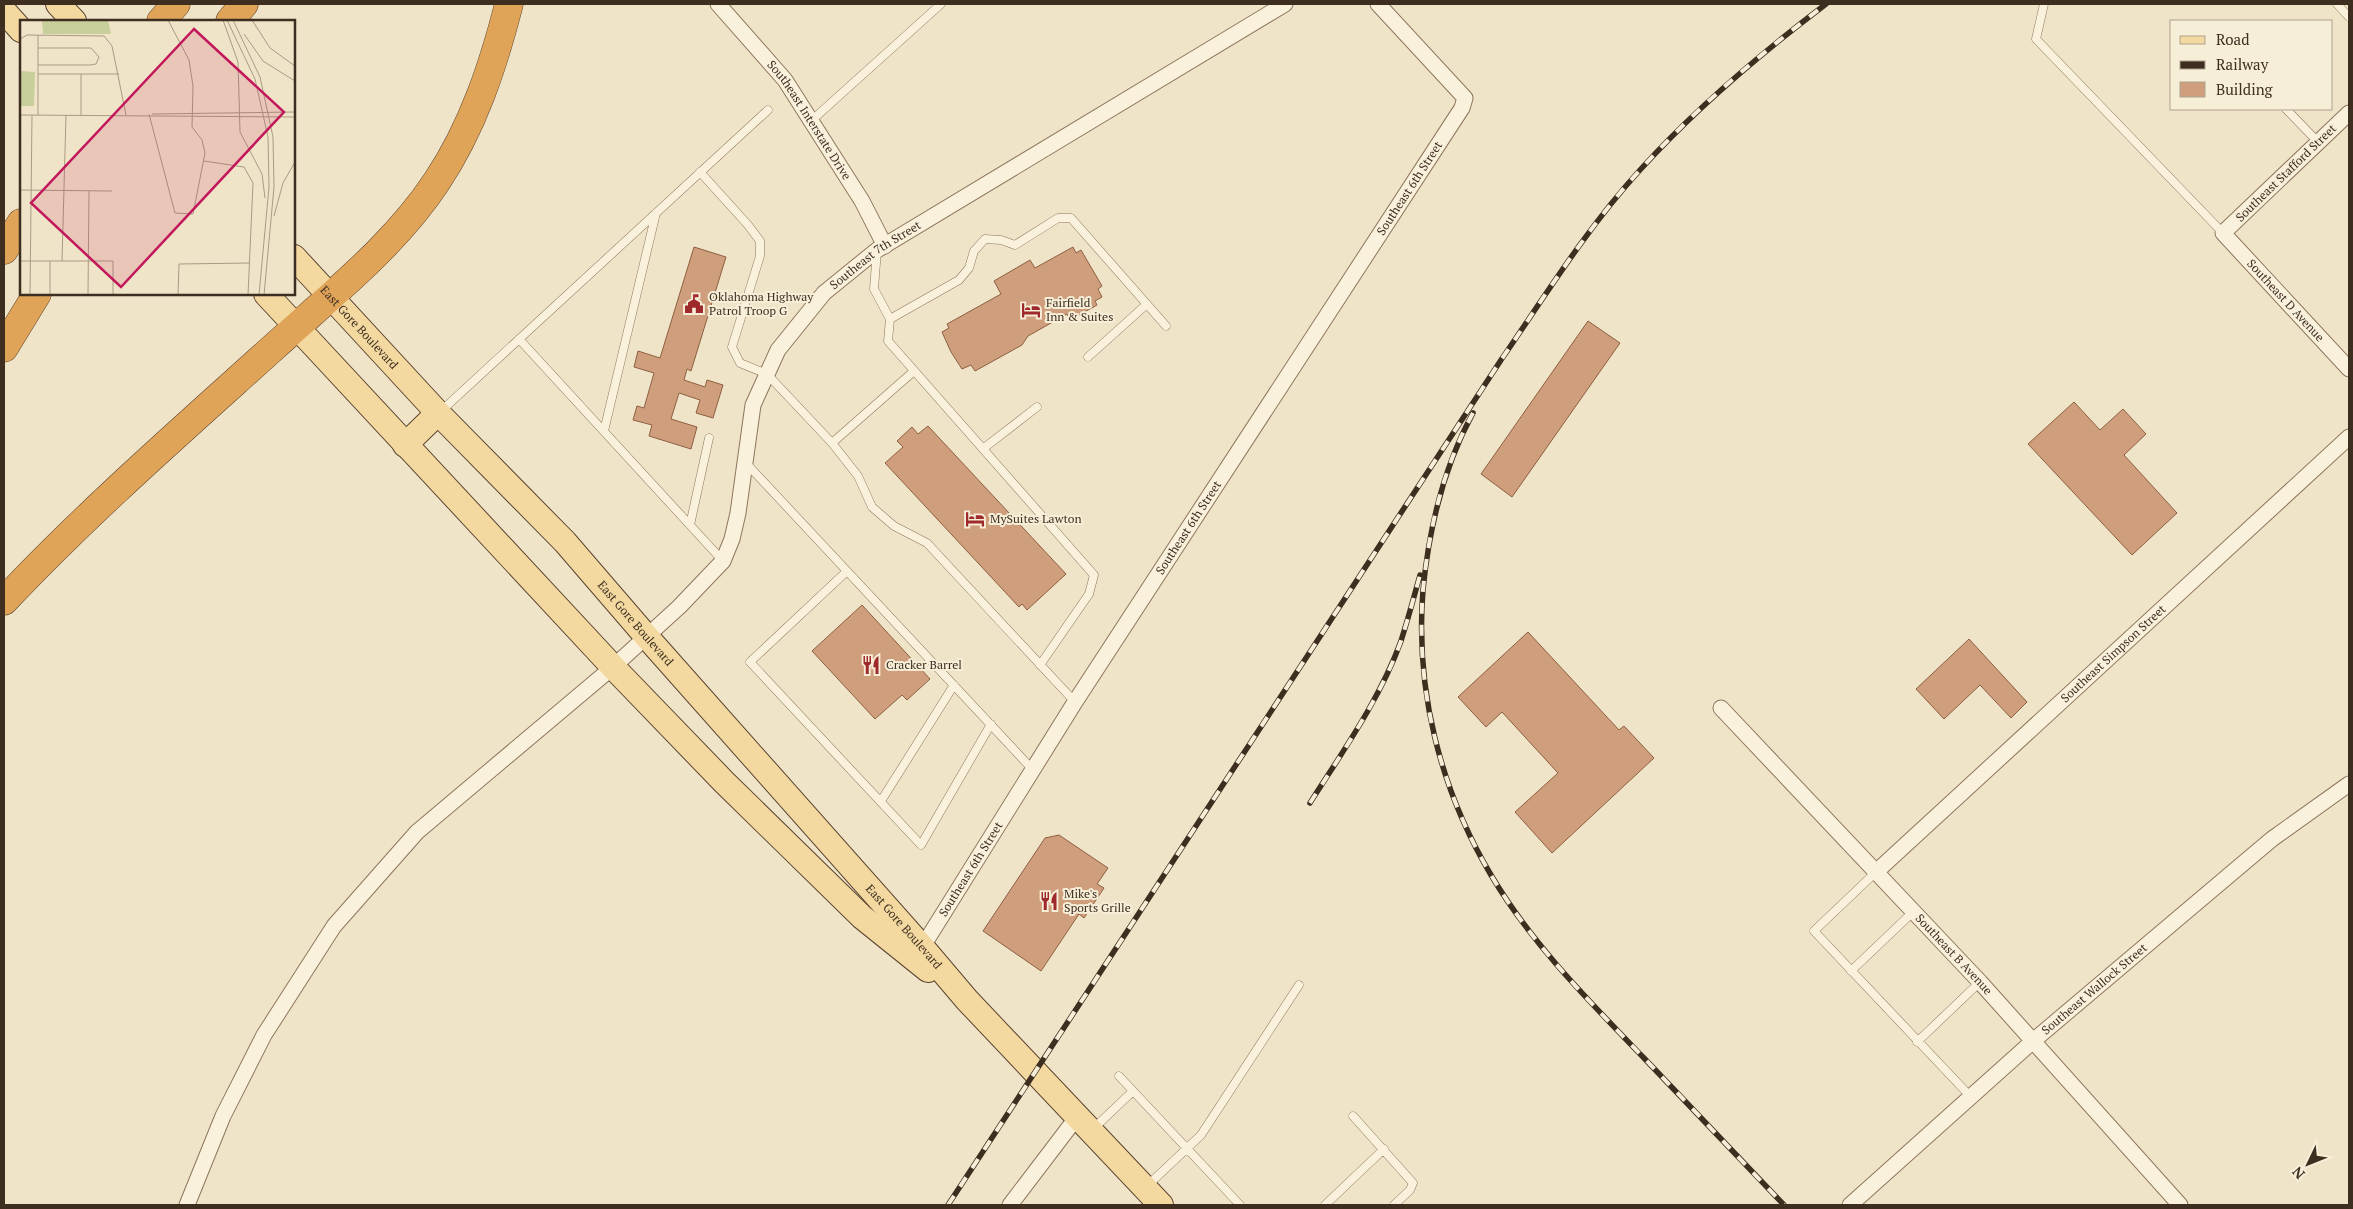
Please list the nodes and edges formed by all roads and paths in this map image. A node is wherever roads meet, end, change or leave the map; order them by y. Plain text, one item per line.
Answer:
1 (58, 4) edge
2 (176, 4) edge
3 (244, 4) edge
4 (510, 4) edge
5 (718, 4) edge
6 (941, 4) edge
7 (1285, 4) edge
8 (1378, 4) edge
9 (2044, 4) edge
10 (2337, 4) edge
11 (4, 11) edge
12 (2349, 17) edge
13 (73, 20) edge
14 (162, 20) edge
15 (231, 20) edge
16 (20, 29) edge
17 (768, 110) dead end
18 (2287, 110) edge
19 (2349, 113) edge
20 (811, 121) junction
21 (2318, 142) junction
22 (700, 172) junction
23 (656, 213) junction
24 (20, 225) edge
25 (2223, 233) junction
26 (881, 248) junction
27 (4, 250) edge
28 (295, 258) edge
29 (37, 295) edge
30 (267, 295) edge
31 (329, 296) junction
32 (1147, 304) junction
33 (890, 319) junction
34 (296, 326) junction
35 (1166, 326) dead end
36 (519, 339) junction
37 (4, 348) edge
38 (1088, 357) dead end
39 (2349, 369) edge
40 (914, 371) junction
41 (767, 374) junction
42 (1037, 407) dead end
43 (438, 413) junction
44 (604, 432) junction
45 (2349, 437) edge
46 (709, 438) dead end
47 (832, 443) junction
48 (405, 445) junction
49 (984, 448) junction
50 (744, 461) junction
51 (690, 525) junction
52 (723, 561) junction
53 (847, 571) junction
54 (4, 601) edge
55 (646, 636) junction
56 (1040, 665) junction
57 (613, 667) junction
58 (954, 685) junction
59 (1075, 702) junction
60 (1721, 708) dead end
61 (991, 724) junction
62 (1033, 770) junction
63 (2349, 784) edge
64 (881, 801) junction
65 (1877, 871) junction
66 (1914, 912) junction
67 (919, 953) junction
68 (1852, 971) junction
69 (1980, 982) junction
70 (1299, 985) dead end
71 (2033, 1041) junction
72 (1917, 1042) junction
73 (1119, 1076) dead end
74 (1133, 1091) junction
75 (1970, 1096) junction
76 (1353, 1116) dead end
77 (1084, 1124) junction
78 (1188, 1149) junction
79 (1384, 1149) junction
80 (1145, 1188) junction
81 (187, 1205) edge
82 (1010, 1205) edge
83 (1161, 1205) edge
84 (1240, 1205) edge
85 (1325, 1205) edge
86 (1394, 1205) edge
87 (1850, 1205) edge
88 (2180, 1205) edge

1 - 13 main road
2 - 14 highway
3 - 15 highway
4 - 31 highway
5 - 20 street, Southeast Interstate Drive
6 - 20 lane
7 - 26 street, Southeast 7th Street
8 - 59 street, Southeast 6th Street
9 - 25 lane
10 - 12 lane
11 - 16 main road
17 - 22 lane
18 - 21 lane
19 - 21 street, Southeast Stafford Street
20 - 26 street, Southeast Interstate Drive
21 - 25 street, Southeast Stafford Street
22 - 23 lane
22 - 41 lane
23 - 36 lane
23 - 44 lane
24 - 27 highway
25 - 39 street, Southeast D Avenue
26 - 33 lane
26 - 41 street, Southeast 7th Street
28 - 31 main road, East Gore Boulevard
29 - 37 highway
30 - 34 main road, East Gore Boulevard
31 - 34 highway
31 - 43 main road, East Gore Boulevard
32 - 33 lane
32 - 35 lane
32 - 38 lane
33 - 40 lane
34 - 48 main road, East Gore Boulevard
34 - 54 highway
36 - 43 lane
36 - 44 lane
40 - 47 lane
40 - 49 lane
41 - 47 lane
41 - 50 street, Southeast 7th Street
42 - 49 lane
43 - 48 main road
43 - 55 main road, East Gore Boulevard
44 - 51 lane
45 - 65 street, Southeast Simpson Street
46 - 51 lane
47 - 56 lane
48 - 57 main road, East Gore Boulevard
49 - 56 lane
50 - 52 street, Southeast 7th Street
50 - 53 lane
51 - 52 lane
52 - 55 street, Southeast 7th Street
53 - 58 lane
53 - 64 lane
55 - 57 street, Southeast 7th Street
55 - 67 main road, East Gore Boulevard
56 - 59 lane
57 - 67 main road, East Gore Boulevard
57 - 81 street, Southeast 7th Street
58 - 61 lane
58 - 64 lane
59 - 62 street, Southeast 6th Street
60 - 65 street, Southeast B Avenue
61 - 62 lane
61 - 64 lane
62 - 67 street, Southeast 6th Street
63 - 71 street, Southeast Wallock Street
65 - 66 street, Southeast B Avenue
65 - 68 lane
66 - 68 lane
66 - 69 street, Southeast B Avenue
67 - 77 main road, East Gore Boulevard
68 - 72 lane
69 - 71 street, Southeast B Avenue
69 - 72 lane
70 - 78 lane
71 - 75 street, Southeast Wallock Street
71 - 88 street, Southeast B Avenue
72 - 75 lane
73 - 74 lane
74 - 77 lane
74 - 78 lane
75 - 87 street, Southeast Wallock Street
76 - 79 lane
77 - 80 main road, East Gore Boulevard
77 - 82 street
78 - 80 lane
78 - 84 lane
79 - 85 lane
79 - 86 lane
80 - 83 main road, East Gore Boulevard

